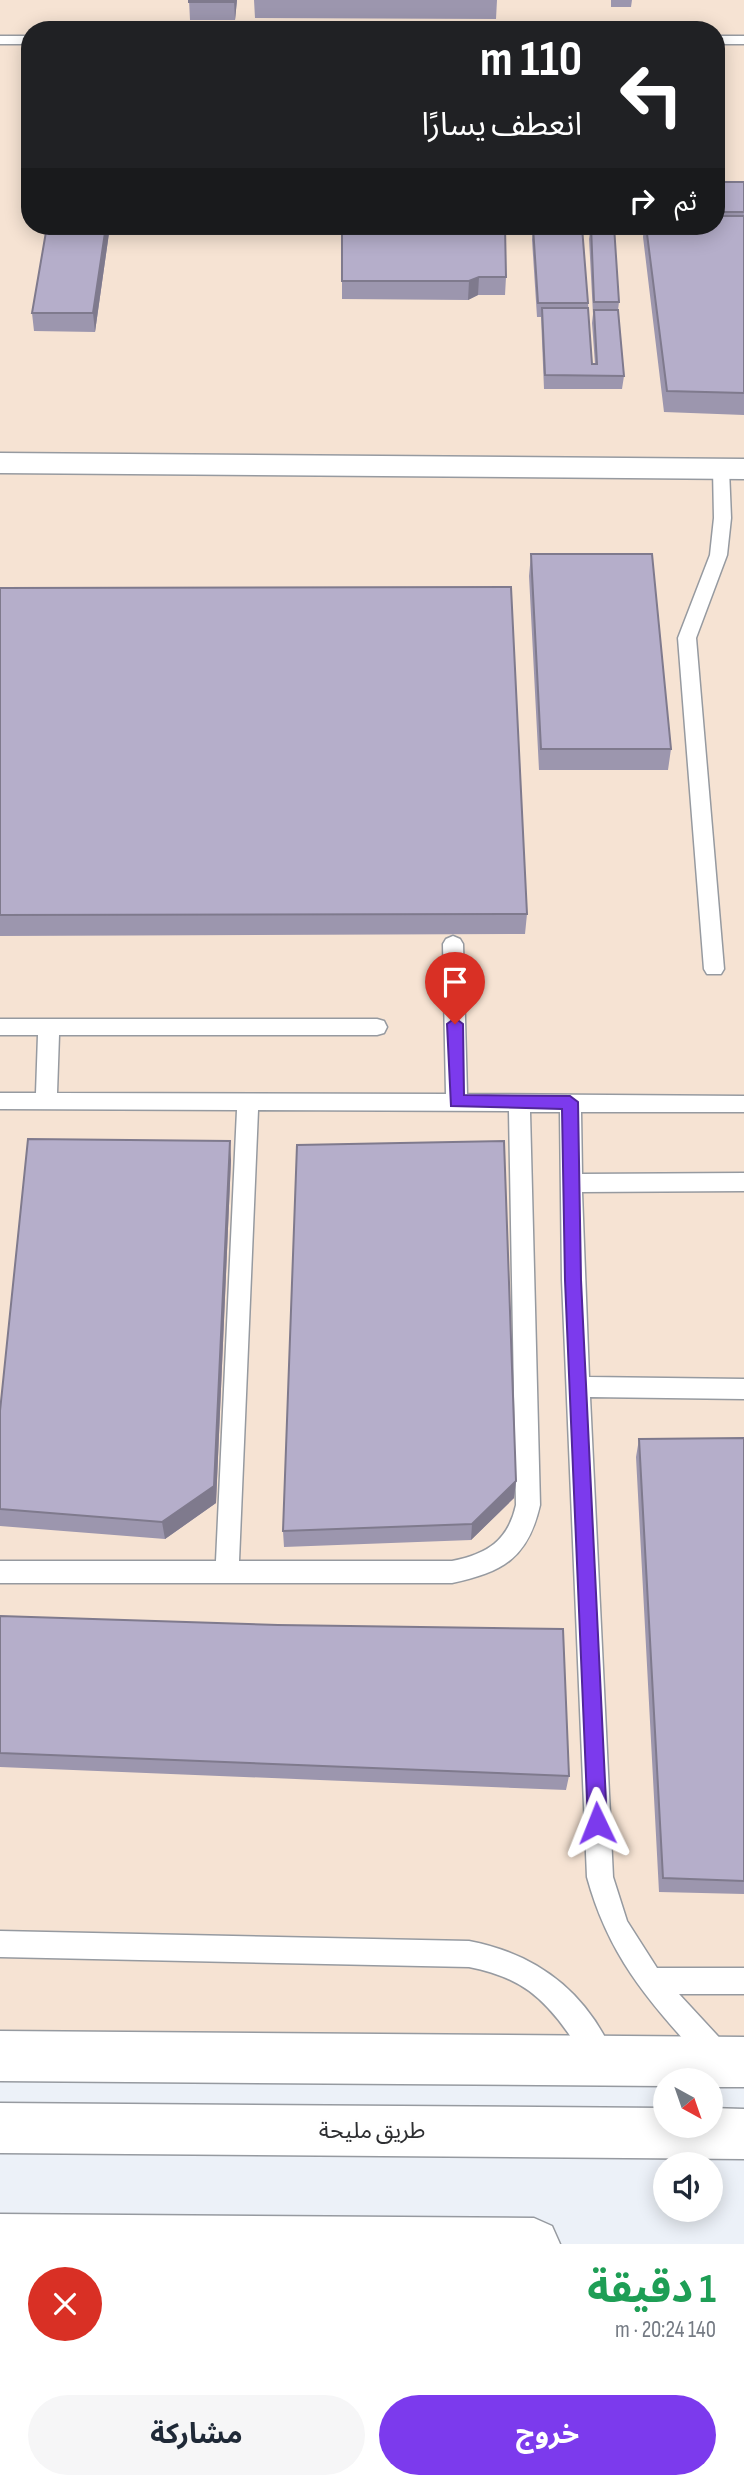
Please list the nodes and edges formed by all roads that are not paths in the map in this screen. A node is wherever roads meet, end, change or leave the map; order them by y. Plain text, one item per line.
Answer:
1 (725, 40) edge
2 (744, 40) edge
3 (21, 42) edge
4 (1, 45) edge
5 (0, 463) edge
6 (733, 469) edge
7 (453, 944) edge
8 (714, 969) dead end
9 (0, 1027) edge
10 (49, 1027) junction
11 (377, 1027) dead end
12 (0, 1101) edge
13 (46, 1101) junction
14 (248, 1101) junction
15 (520, 1101) junction
16 (457, 1102) junction
17 (570, 1102) junction
18 (744, 1104) edge
19 (570, 1182) junction
20 (744, 1182) edge
21 (579, 1387) junction
22 (744, 1389) edge
23 (0, 1572) edge
24 (226, 1572) junction
25 (0, 1944) edge
26 (649, 1981) junction
27 (744, 1981) edge
28 (0, 2056) edge
29 (602, 2060) junction
30 (733, 2061) edge
31 (0, 2128) edge
32 (744, 2134) edge
33 (0, 2240) edge
34 (534, 2244) edge

1 - 2 lane
3 - 4 lane
5 - 6 street
6 - 8 lane
7 - 16 lane
9 - 10 lane
10 - 11 lane
10 - 13 lane
12 - 13 lane
13 - 14 lane
14 - 16 lane
14 - 24 lane
15 - 16 lane
15 - 17 lane
15 - 24 lane
17 - 18 lane
17 - 19 lane
19 - 20 lane
19 - 21 lane
21 - 22 lane
21 - 26 lane
23 - 24 lane
25 - 29 lane
26 - 27 lane
26 - 30 lane
28 - 29 street
29 - 30 street
31 - 32 street, طريق مليحة
33 - 34 street

